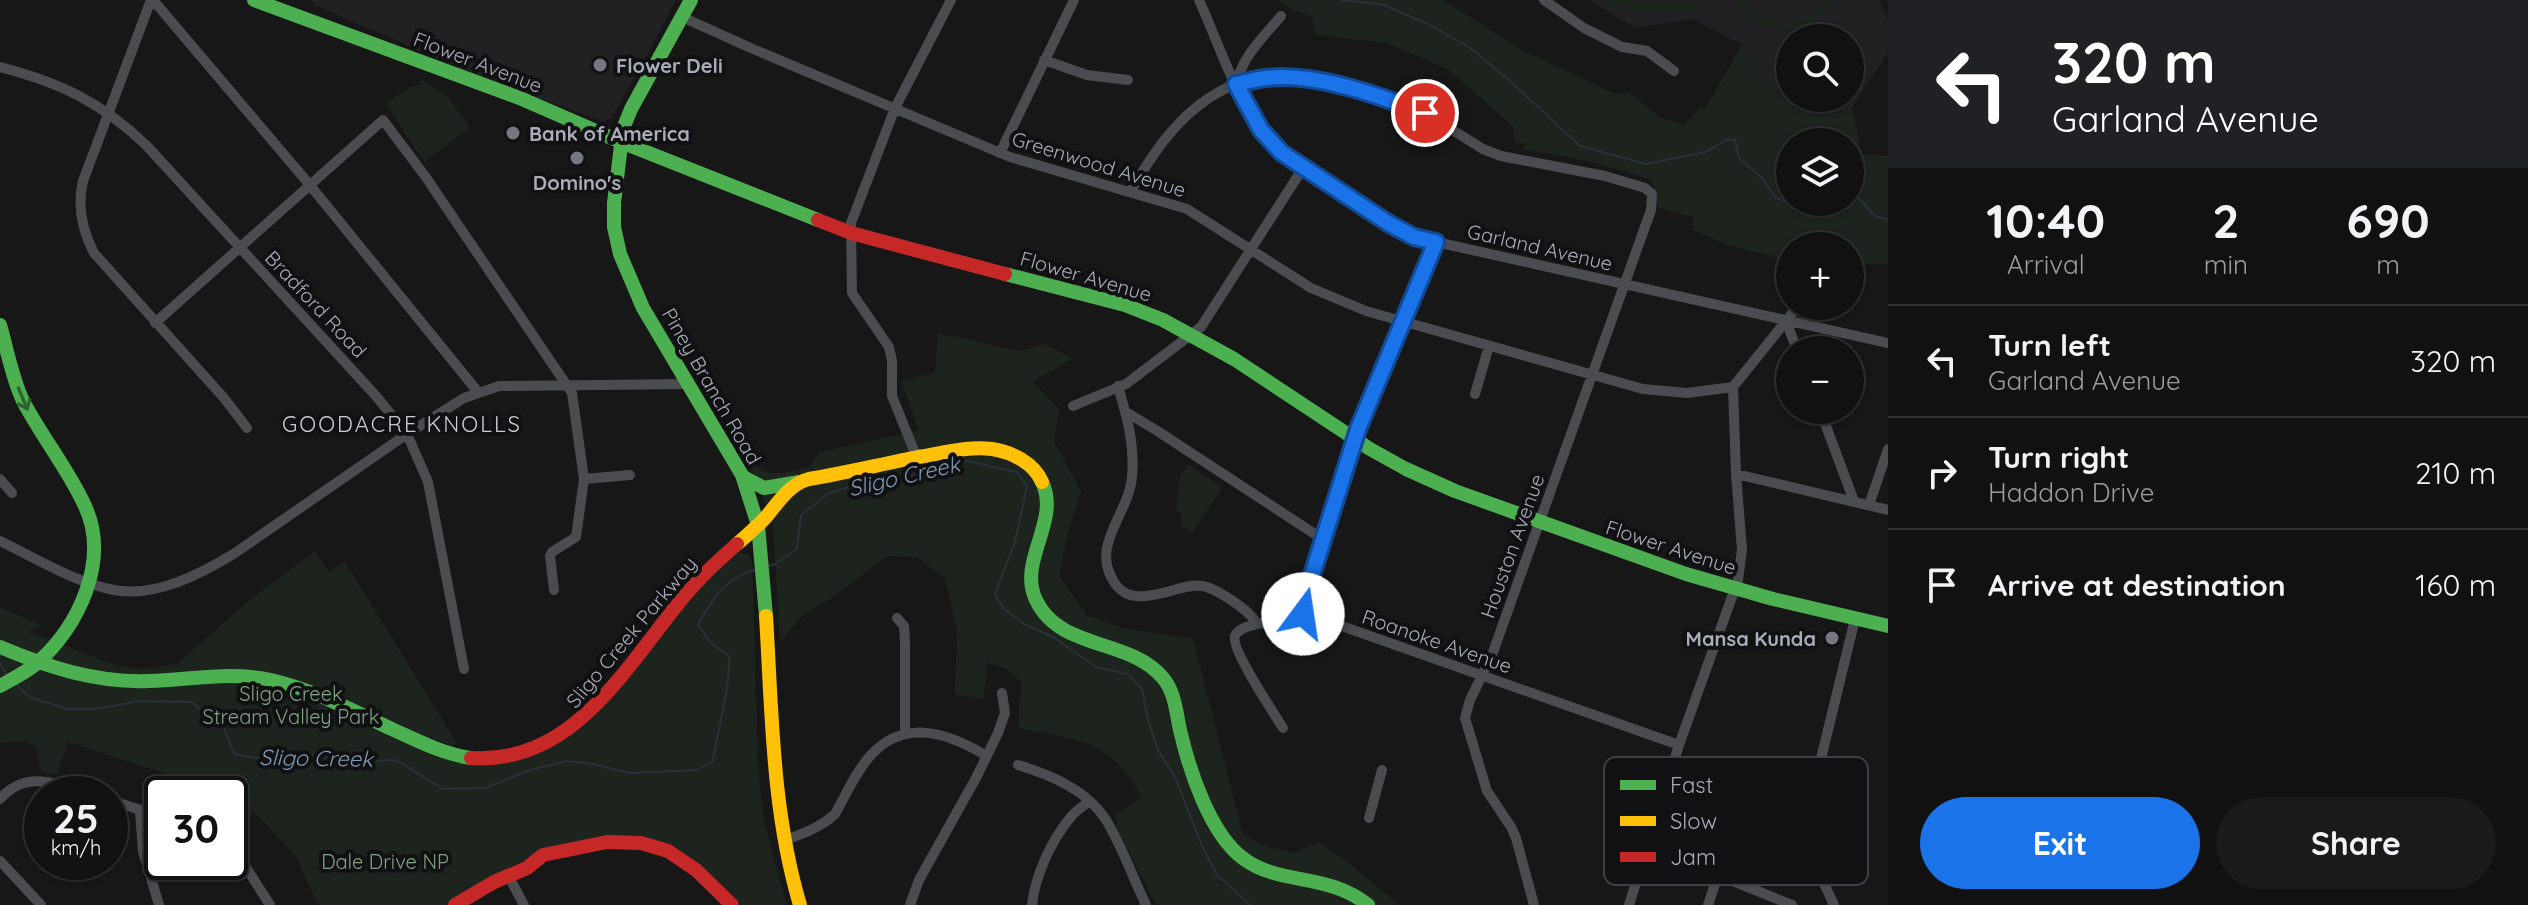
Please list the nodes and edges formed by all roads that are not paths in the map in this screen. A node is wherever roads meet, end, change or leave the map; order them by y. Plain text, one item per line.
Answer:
1 (152, 0) edge
2 (254, 0) edge
3 (691, 0) edge
4 (951, 0) edge
5 (1074, 0) edge
6 (1199, 0) edge
7 (1544, 0) edge
8 (288, 5) edge
9 (1281, 16) dead end
10 (682, 17) junction
11 (1044, 60) junction
12 (0, 67) edge
13 (1674, 71) dead end
14 (1128, 80) dead end
15 (1236, 84) junction
16 (895, 108) junction
17 (108, 112) junction
18 (621, 142) junction
19 (1000, 153) junction
20 (1303, 168) junction
21 (309, 184) junction
22 (1131, 191) junction
23 (851, 233) junction
24 (1436, 242) junction
25 (239, 246) junction
26 (1252, 248) junction
27 (1624, 285) junction
28 (1404, 321) junction
29 (1786, 321) junction
30 (155, 323) junction
31 (0, 325) edge
32 (1192, 335) junction
33 (1792, 336) edge
34 (1888, 343) edge
35 (1489, 346) junction
36 (1592, 374) junction
37 (686, 384) junction
38 (567, 385) junction
39 (1118, 386) junction
40 (1733, 387) junction
41 (478, 392) junction
42 (1475, 394) dead end
43 (1073, 406) dead end
44 (1126, 412) junction
45 (1825, 424) edge
46 (247, 428) dead end
47 (407, 434) junction
48 (1354, 440) junction
49 (1888, 449) edge
50 (917, 458) junction
51 (1736, 474) junction
52 (630, 475) dead end
53 (742, 475) junction
54 (0, 479) edge
55 (584, 479) junction
56 (800, 482) junction
57 (12, 493) dead end
58 (1854, 501) junction
59 (1869, 505) junction
60 (1888, 510) edge
61 (1540, 522) junction
62 (758, 525) junction
63 (1324, 540) junction
64 (0, 541) edge
65 (88, 583) junction
66 (1735, 589) junction
67 (554, 590) dead end
68 (1303, 614) junction
69 (897, 618) dead end
70 (1855, 619) junction
71 (1257, 624) junction
72 (1888, 626) edge
73 (0, 647) edge
74 (37, 663) junction
75 (464, 669) dead end
76 (1481, 675) junction
77 (0, 686) edge
78 (1002, 693) dead end
79 (1283, 728) dead end
80 (905, 732) junction
81 (1679, 745) junction
82 (985, 755) junction
83 (1675, 757) edge
84 (1821, 757) edge
85 (1018, 765) dead end
86 (1382, 770) dead end
87 (24, 783) edge
88 (0, 799) edge
89 (1089, 802) junction
90 (128, 807) edge
91 (140, 811) junction
92 (144, 812) edge
93 (1369, 818) dead end
94 (783, 841) junction
95 (0, 861) edge
96 (248, 871) edge
97 (510, 874) junction
98 (1635, 885) edge
99 (1715, 885) edge
100 (1743, 885) edge
101 (1825, 885) edge
102 (914, 903) edge
103 (41, 905) edge
104 (159, 905) edge
105 (270, 905) edge
106 (455, 905) edge
107 (524, 905) edge
108 (732, 905) edge
109 (800, 905) edge
110 (1032, 905) edge
111 (1146, 905) edge
112 (1368, 905) edge
113 (1534, 905) edge
114 (1629, 905) edge
115 (1708, 905) edge
116 (1792, 905) edge
117 (1834, 905) edge

1 - 17 street
1 - 21 street
2 - 8 street, Flower Avenue
3 - 10 street, Piney Branch Road
4 - 16 street
5 - 11 street
6 - 15 street, Garland Avenue
7 - 13 street
8 - 18 street, Flower Avenue
9 - 15 street
10 - 16 street, Greenwood Avenue
10 - 18 street, Piney Branch Road
11 - 14 street
11 - 19 street
12 - 17 street, Bradford Road
15 - 20 street, Garland Avenue
15 - 22 street
15 - 27 street, Houston Avenue
16 - 19 street, Greenwood Avenue
16 - 23 street
17 - 25 street, Bradford Road
17 - 30 street
18 - 23 street, Flower Avenue
18 - 37 street, Piney Branch Road
19 - 22 street, Greenwood Avenue
20 - 24 street, Garland Avenue
20 - 26 street
21 - 25 street
21 - 38 street
21 - 41 street
22 - 26 street, Greenwood Avenue
23 - 32 street, Flower Avenue
23 - 50 street
24 - 27 street, Garland Avenue
24 - 28 street
25 - 30 street
25 - 47 street, Bradford Road
26 - 28 street, Greenwood Avenue
26 - 32 street
27 - 29 street, Garland Avenue
27 - 36 street, Houston Avenue
28 - 35 street, Greenwood Avenue
28 - 48 street
29 - 33 street
29 - 34 street, Garland Avenue
29 - 40 street
30 - 46 street
31 -> 65 street
32 - 39 street
32 - 48 street, Flower Avenue
35 - 36 street, Greenwood Avenue
35 - 42 street
36 - 40 street, Greenwood Avenue
36 - 61 street, Houston Avenue
37 - 38 street
37 - 53 street, Piney Branch Road
38 - 41 street
38 - 55 street
39 - 43 street
39 - 44 street
40 - 51 street
41 - 47 street
44 - 63 street
44 - 71 street
45 - 58 street
47 - 65 street
47 - 75 street, Bradford Road
48 - 61 street, Flower Avenue
48 - 63 street
49 - 59 street
50 - 56 street
50 - 112 street
51 - 58 street
51 - 66 street
52 - 55 street
53 - 56 street
53 - 62 street, Piney Branch Road
54 - 57 street
55 - 67 street
56 - 62 street, Sligo Creek Parkway
58 - 59 street
59 - 60 street
61 - 66 street, Flower Avenue
61 - 76 street, Houston Avenue
62 - 74 street, Sligo Creek Parkway
62 - 94 street, Piney Branch Road
63 - 68 street
64 - 65 street
65 - 74 street
66 - 70 street, Flower Avenue
66 - 81 street
68 - 71 street
68 - 76 street, Roanoke Avenue
69 - 80 street
70 - 72 street, Flower Avenue
70 - 84 street
71 - 79 street
73 - 74 street, Sligo Creek Parkway
74 - 77 street
76 - 81 street, Roanoke Avenue
76 - 113 street, Houston Avenue
78 - 82 street
80 - 82 street
80 - 94 street
81 - 83 street
82 - 102 street
85 - 89 street
86 - 93 street
87 - 88 street
89 - 110 street
89 - 111 street
90 - 91 street
91 - 92 street
91 - 104 street
94 - 109 street, Piney Branch Road
95 - 103 street
96 - 105 street
97 - 106 street
97 - 107 street
97 - 108 street
98 - 114 street
99 - 115 street
100 - 116 street
101 - 117 street

